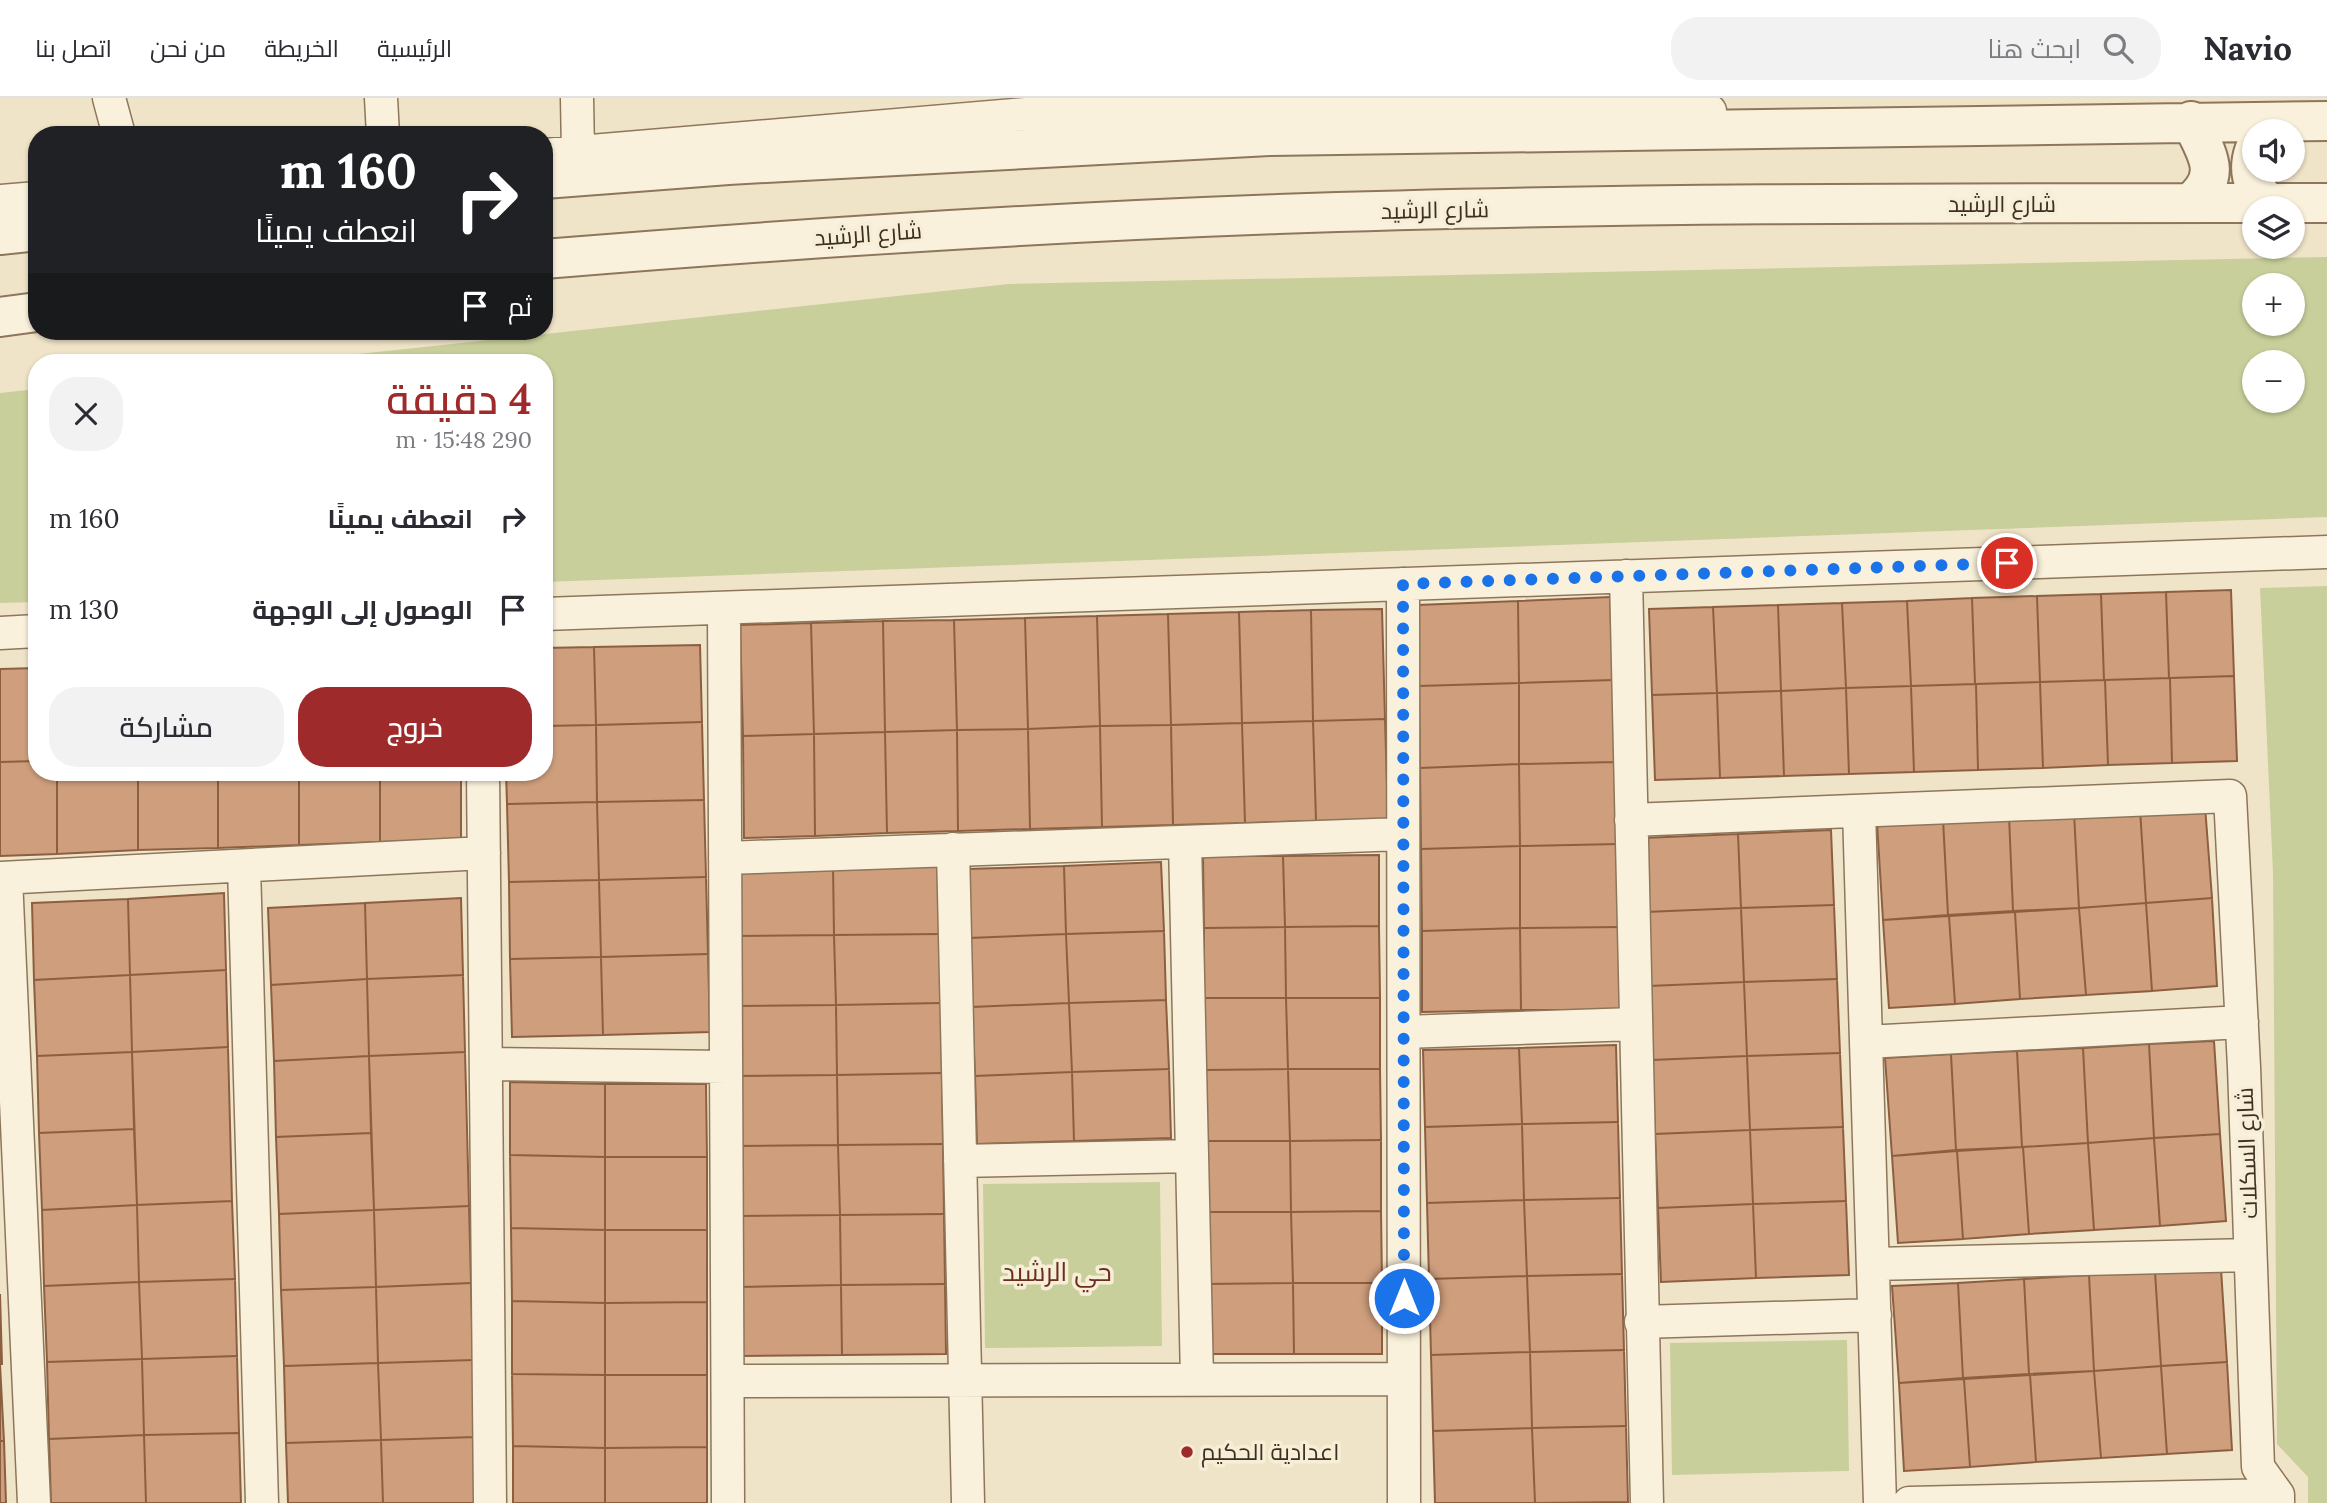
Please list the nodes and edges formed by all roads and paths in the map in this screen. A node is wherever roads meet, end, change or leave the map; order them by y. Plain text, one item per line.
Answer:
1 (109, 98) edge
2 (381, 98) edge
3 (577, 98) edge
4 (1713, 104) edge
5 (1425, 105) edge
6 (996, 107) edge
7 (948, 109) edge
8 (2242, 120) edge
9 (2190, 121) junction
10 (2242, 121) edge
11 (2305, 121) edge
12 (2327, 121) edge
13 (117, 126) edge
14 (383, 126) edge
15 (578, 152) junction
16 (553, 154) edge
17 (553, 177) edge
18 (28, 199) edge
19 (0, 201) edge
20 (2190, 203) junction
21 (2242, 203) edge
22 (2305, 203) edge
23 (2327, 203) edge
24 (28, 232) edge
25 (0, 235) edge
26 (553, 258) edge
27 (28, 313) edge
28 (0, 317) edge
29 (2327, 552) edge
30 (1626, 576) junction
31 (1403, 584) junction
32 (724, 608) junction
33 (553, 614) edge
34 (28, 631) edge
35 (0, 633) edge
36 (483, 781) edge
37 (1859, 811) junction
38 (1631, 820) junction
39 (1403, 834) junction
40 (1185, 842) junction
41 (953, 849) junction
42 (484, 853) junction
43 (725, 858) junction
44 (244, 866) junction
45 (3, 878) edge
46 (2242, 1022) junction
47 (1635, 1024) junction
48 (1404, 1032) junction
49 (1866, 1042) junction
50 (486, 1063) junction
51 (726, 1067) junction
52 (1192, 1156) junction
53 (960, 1161) junction
54 (2250, 1255) junction
55 (1873, 1264) junction
56 (1875, 1315) junction
57 (1641, 1322) junction
58 (1404, 1379) junction
59 (964, 1380) junction
60 (1197, 1380) junction
61 (728, 1381) junction
62 (2278, 1499) edge
63 (34, 1503) edge
64 (262, 1503) edge
65 (490, 1503) edge
66 (728, 1503) edge
67 (968, 1503) edge
68 (1405, 1503) edge
69 (1647, 1503) edge
70 (1881, 1503) edge
71 (1909, 1503) edge

1 - 13 street
2 - 14 street
3 - 15 street
4 - 5 street
4 - 8 street
5 - 6 street
6 - 7 street
7 - 15 street
9 - 10 street
9 - 17 street
9 - 20 street
11 - 12 street
15 - 16 street
18 - 19 street
20 - 21 street, شارع الرشيد
20 - 26 street, شارع الرشيد
22 - 23 street, شارع الرشيد
24 - 25 street
27 - 28 street
29 - 30 street
30 - 31 street
30 - 38 street
31 - 32 street
31 - 39 street
32 - 33 street
32 - 43 street
34 - 35 street
36 - 42 street
37 - 38 street
37 - 46 street, شارع السكلات
37 - 49 street
38 - 47 street
39 - 40 street
39 - 48 street
40 - 41 street
40 - 52 street
41 - 43 street
41 - 53 street
42 - 44 street
42 - 50 street
43 - 51 street
44 - 45 street
44 - 64 street
45 - 63 street
46 - 49 street
46 - 54 street, شارع السكلات
47 - 48 street
47 - 57 street
48 - 58 street
49 - 55 street
50 - 51 street
50 - 65 street
51 - 61 street
52 - 53 street
52 - 60 street
53 - 59 street
54 - 55 street
54 - 62 street, شارع السكلات
55 - 56 street
56 - 57 street
56 - 70 street
57 - 69 street
58 - 60 street
58 - 68 street
59 - 60 street
59 - 61 street
59 - 67 street
61 - 66 street
62 - 71 street

